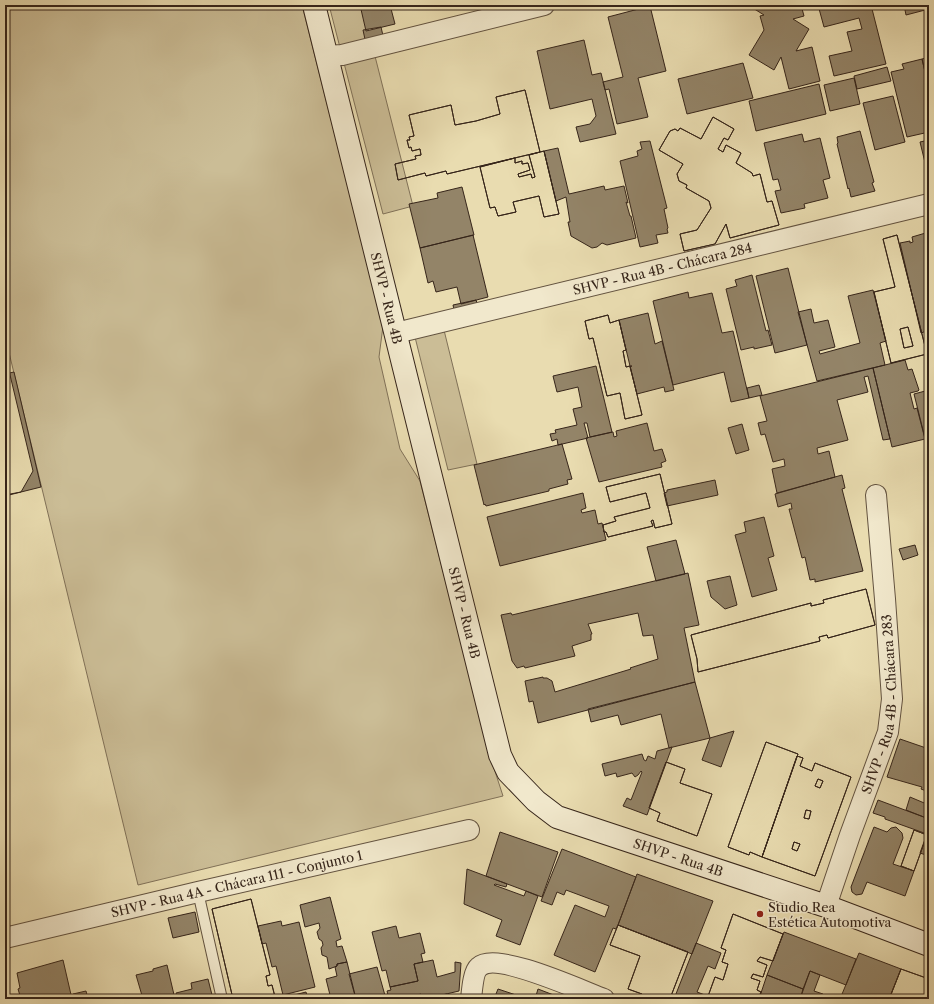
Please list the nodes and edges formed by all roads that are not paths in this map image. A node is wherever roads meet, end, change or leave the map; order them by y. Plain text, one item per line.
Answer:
1 (314, 5) edge
2 (544, 5) edge
3 (327, 56) junction
4 (929, 204) edge
5 (396, 333) junction
6 (876, 495) dead end
7 (469, 830) dead end
8 (198, 892) junction
9 (826, 906) junction
10 (5, 938) edge
11 (929, 945) edge
12 (222, 999) edge
13 (471, 999) edge
14 (604, 999) edge

1 - 3 street, SHVP - Rua 4B
2 - 3 street
3 - 5 street, SHVP - Rua 4B
4 - 5 street, SHVP - Rua 4B - Chácara 284
5 - 9 street, SHVP - Rua 4B
6 - 9 street, SHVP - Rua 4B - Chácara 283
7 - 8 street, SHVP - Rua 4A - Chácara 111 - Conjunto 1
8 - 10 street, SHVP - Rua 4A - Chácara 111 - Conjunto 1
8 - 12 lane
9 - 11 street, SHVP - Rua 4B
13 - 14 street

